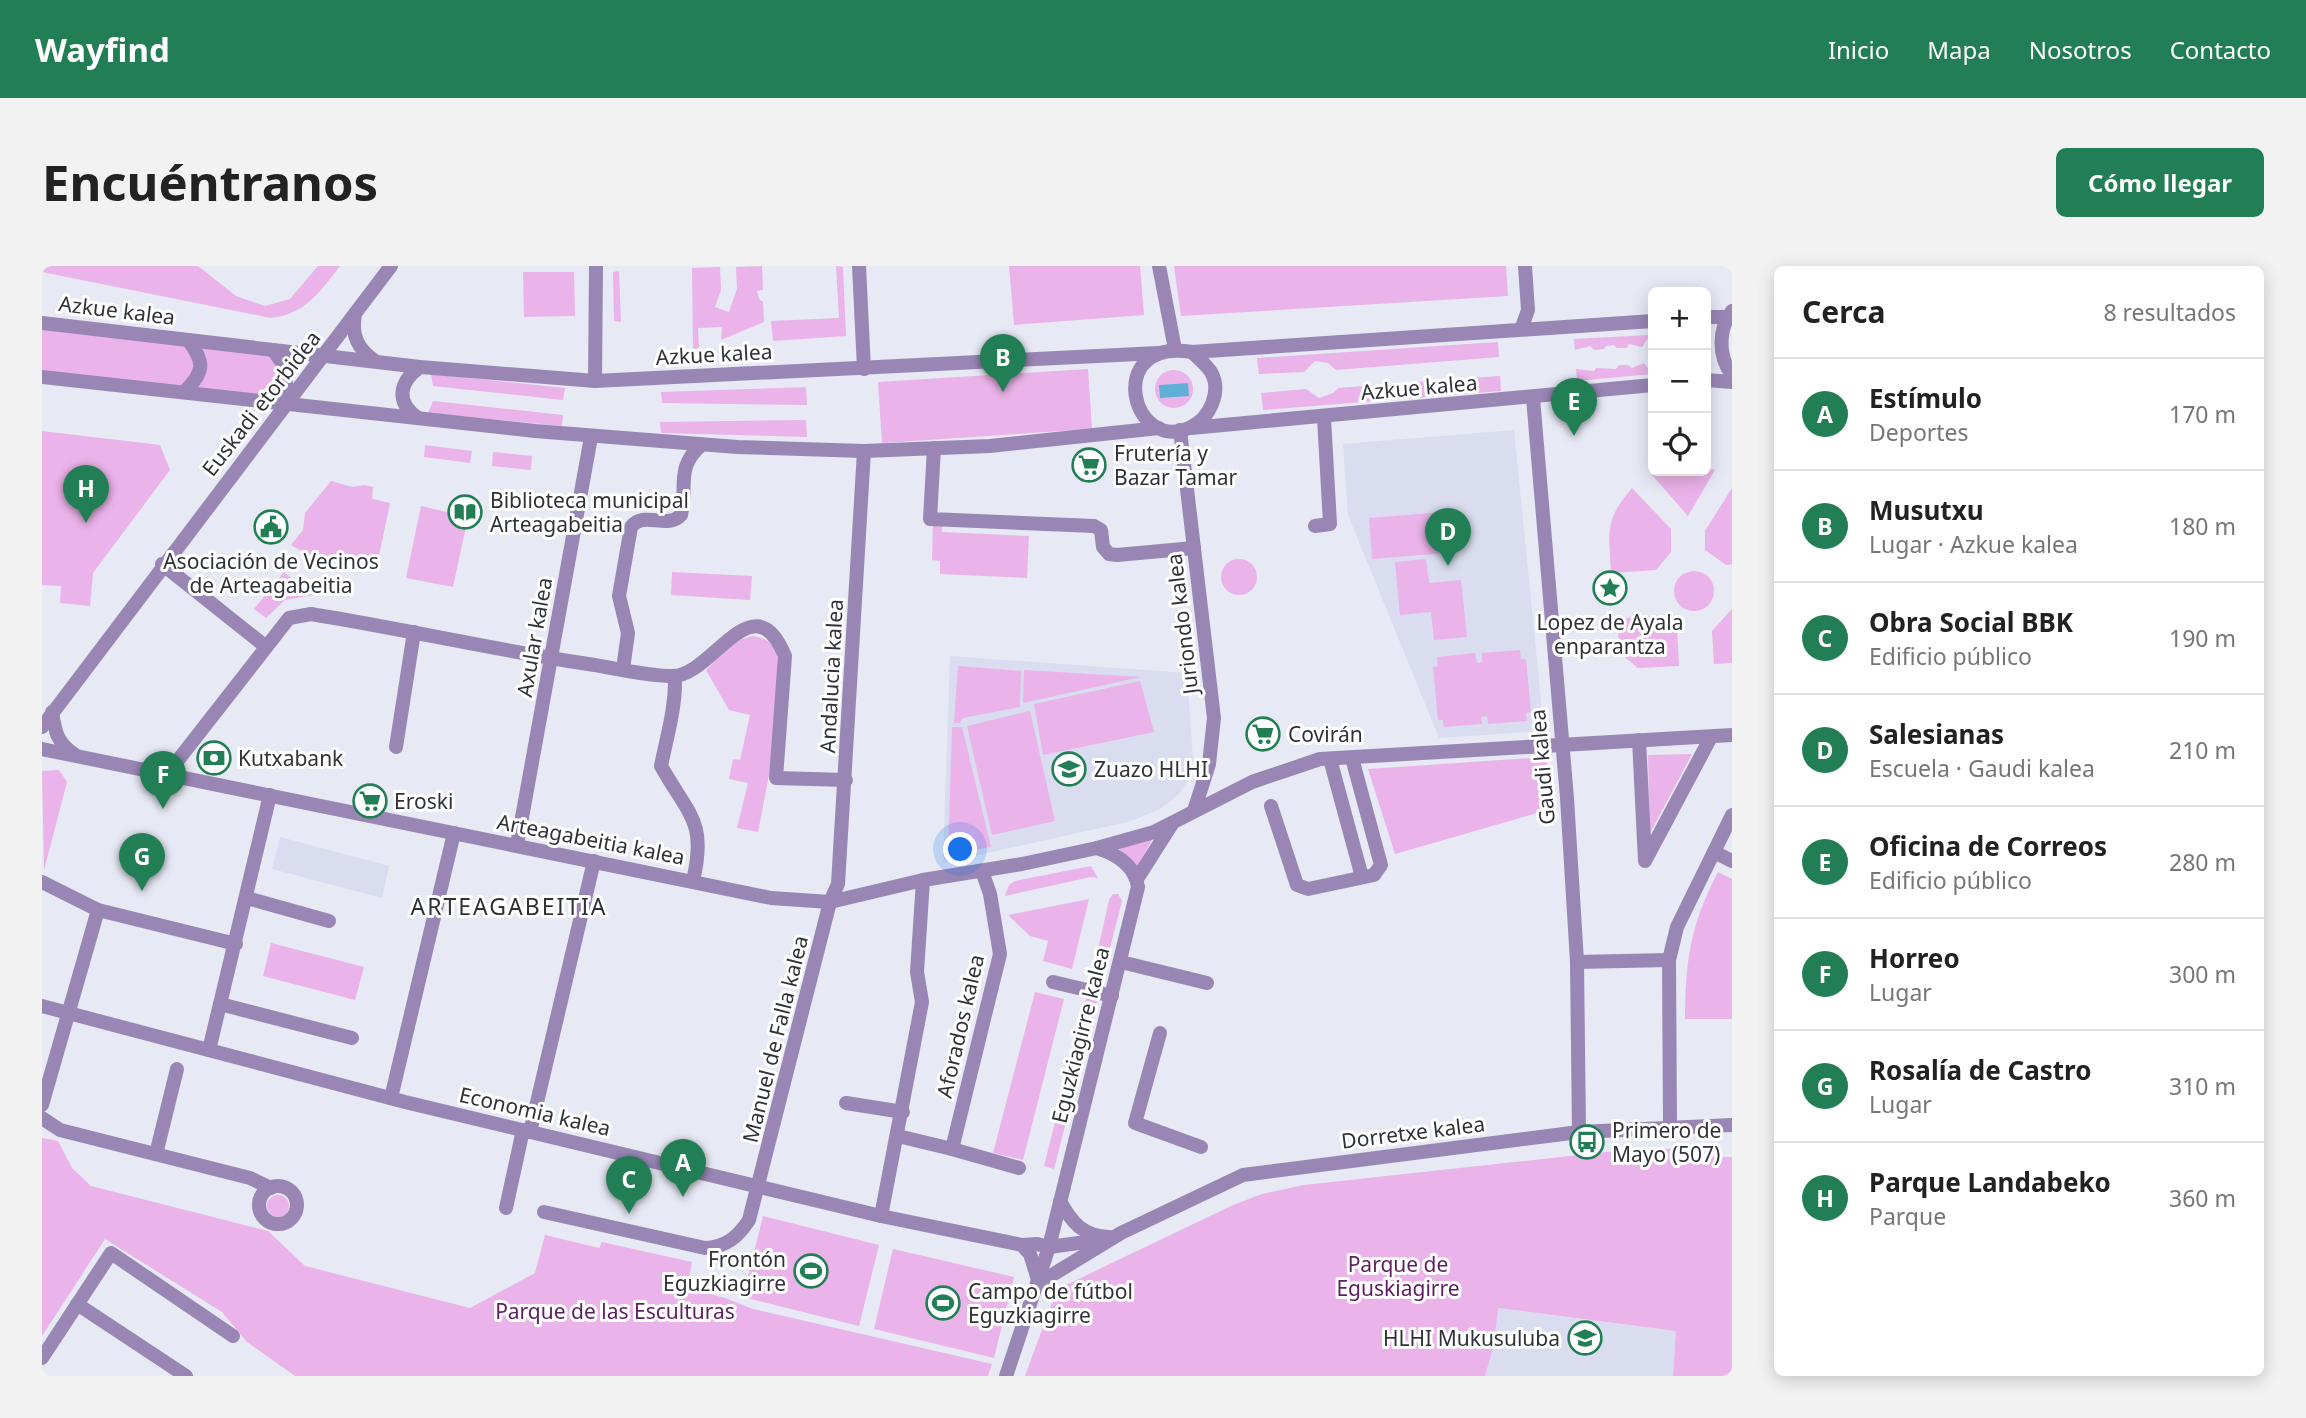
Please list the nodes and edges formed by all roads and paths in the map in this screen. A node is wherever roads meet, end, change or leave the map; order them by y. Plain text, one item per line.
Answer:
1 (391, 266) edge
2 (596, 266) edge
3 (859, 266) edge
4 (1158, 266) edge
5 (1525, 266) edge
6 (355, 314) junction
7 (1730, 314) edge
8 (1711, 316) edge
9 (1648, 321) edge
10 (42, 323) edge
11 (1522, 327) junction
12 (188, 340) junction
13 (1175, 349) junction
14 (274, 350) junction
15 (1192, 352) junction
16 (1158, 353) junction
17 (325, 356) junction
18 (376, 362) junction
19 (420, 367) junction
20 (864, 369) junction
21 (1732, 375) edge
22 (42, 377) edge
23 (595, 381) junction
24 (1711, 381) edge
25 (1732, 383) edge
26 (1648, 386) edge
27 (184, 392) junction
28 (1533, 398) junction
29 (289, 403) junction
30 (418, 418) junction
31 (1324, 418) junction
32 (1160, 428) junction
33 (1185, 429) junction
34 (591, 437) junction
35 (701, 445) junction
36 (934, 448) junction
37 (864, 451) junction
38 (1315, 526) dead end
39 (1194, 548) junction
40 (163, 564) junction
41 (414, 632) junction
42 (265, 646) junction
43 (551, 659) junction
44 (623, 669) junction
45 (675, 676) junction
46 (52, 712) junction
47 (42, 727) edge
48 (1732, 735) edge
49 (1711, 737) junction
50 (1639, 740) junction
51 (1560, 745) junction
52 (396, 747) dead end
53 (42, 749) edge
54 (78, 756) junction
55 (1352, 758) junction
56 (1330, 759) junction
57 (168, 774) junction
58 (846, 780) junction
59 (270, 795) junction
60 (1271, 806) dead end
61 (1194, 811) junction
62 (1732, 815) edge
63 (1172, 824) junction
64 (454, 833) junction
65 (517, 845) junction
66 (1097, 848) junction
67 (1714, 852) junction
68 (594, 861) junction
69 (1732, 861) edge
70 (982, 871) junction
71 (1362, 877) junction
72 (1137, 879) junction
73 (923, 880) junction
74 (42, 881) edge
75 (692, 881) junction
76 (247, 898) junction
77 (830, 902) junction
78 (98, 910) junction
79 (329, 921) dead end
80 (236, 944) junction
81 (1669, 960) junction
82 (1121, 962) junction
83 (1577, 962) junction
84 (1053, 982) dead end
85 (1206, 983) dead end
86 (1112, 996) junction
87 (220, 1004) junction
88 (42, 1006) edge
89 (69, 1012) junction
90 (1160, 1033) dead end
91 (352, 1038) dead end
92 (209, 1050) junction
93 (177, 1069) dead end
94 (391, 1098) junction
95 (846, 1103) dead end
96 (42, 1105) edge
97 (903, 1112) junction
98 (42, 1118) edge
99 (1732, 1125) edge
100 (1670, 1126) junction
101 (526, 1131) junction
102 (1579, 1132) junction
103 (898, 1136) junction
104 (1201, 1147) dead end
105 (952, 1149) junction
106 (156, 1154) junction
107 (1019, 1168) dead end
108 (760, 1186) junction
109 (271, 1188) dead end
110 (1060, 1201) junction
111 (506, 1208) dead end
112 (544, 1212) dead end
113 (881, 1216) junction
114 (1113, 1237) junction
115 (1022, 1245) junction
116 (1049, 1247) junction
117 (1039, 1283) junction
118 (77, 1304) junction
119 (233, 1336) dead end
120 (42, 1358) edge
121 (186, 1376) edge
122 (1006, 1376) edge

1 - 6 street, Euskadi etorbidea
2 - 23 street
3 - 20 street
4 - 13 street
5 - 11 street
6 - 17 street, Euskadi etorbidea
6 - 18 street
7 - 8 street
7 - 21 street
9 - 11 street
10 - 12 street, Azkue kalea
11 - 15 street
12 - 14 street, Azkue kalea
12 - 27 street, Azkue kalea
13 - 15 street
13 - 16 street
14 - 17 street, Azkue kalea
14 - 29 street
15 - 33 street
16 - 20 street, Azkue kalea
16 - 32 street
17 - 18 street, Azkue kalea
17 - 29 street, Euskadi etorbidea
18 - 19 street, Azkue kalea
19 - 23 street, Azkue kalea
19 - 30 street
20 - 23 street, Azkue kalea
22 - 27 street
24 - 25 street
26 - 28 street, Azkue kalea
27 - 29 street
28 - 31 street, Azkue kalea
28 - 51 street, Gaudi kalea
29 - 30 street
29 - 40 street, Euskadi etorbidea
30 - 34 street
31 - 33 street, Azkue kalea
31 - 38 street
32 - 33 street
32 - 36 street
33 - 39 street, Juriondo kalea
34 - 35 street
34 - 43 street, Axular kalea
35 - 37 street
35 - 44 street
36 - 37 street
36 - 39 street
37 - 58 street, Andalucia kalea
39 - 61 street, Juriondo kalea
40 - 42 street
40 - 46 street, Euskadi etorbidea
41 - 42 street
41 - 43 street
41 - 52 street
42 - 57 street
43 - 44 street
43 - 65 street, Axular kalea
44 - 45 street
45 - 58 street
45 - 75 street
46 - 47 street, Euskadi etorbidea
46 - 54 street
48 - 49 street, Arteagabeitia kalea
49 - 50 street, Arteagabeitia kalea
49 - 50 street
50 - 51 street, Arteagabeitia kalea
51 - 55 street, Arteagabeitia kalea
51 - 83 street, Gaudi kalea
53 - 54 street, Arteagabeitia kalea
54 - 57 street, Arteagabeitia kalea
55 - 56 street, Arteagabeitia kalea
55 - 71 street
56 - 61 street, Arteagabeitia kalea
56 - 71 street
57 - 59 street, Arteagabeitia kalea
58 - 77 street, Andalucia kalea
59 - 64 street, Arteagabeitia kalea
59 - 76 street
60 - 71 street
61 - 63 street, Arteagabeitia kalea
62 - 67 street
63 - 66 street, Arteagabeitia kalea
63 - 72 street, Arteagabeitia kalea
64 - 65 street, Arteagabeitia kalea
64 - 94 street
65 - 68 street, Arteagabeitia kalea
66 - 70 street, Arteagabeitia kalea
66 - 72 street
67 - 69 street
67 - 81 street
68 - 75 street, Arteagabeitia kalea
68 - 101 street
70 - 73 street, Arteagabeitia kalea
70 - 105 street, Aforados kalea
72 - 82 street, Eguzkiagirre kalea
73 - 77 street, Arteagabeitia kalea
73 - 97 street
74 - 78 street
75 - 77 street, Arteagabeitia kalea
76 - 79 street
76 - 80 street
77 - 108 street, Manuel de Falla kalea
78 - 80 street
78 - 89 street
80 - 87 street
81 - 83 street
81 - 100 street
82 - 85 street
82 - 86 street, Eguzkiagirre kalea
83 - 102 street, Gaudi kalea
84 - 86 street
86 - 110 street, Eguzkiagirre kalea
87 - 91 street
87 - 92 street
88 - 89 street, Economia kalea
89 - 92 street, Economia kalea
89 - 96 street
90 - 104 street
92 - 94 street, Economia kalea
93 - 106 street
94 - 101 street, Economia kalea
95 - 97 street
97 - 103 street
98 - 106 street
99 - 100 street, Dorretxe kalea
100 - 102 street, Dorretxe kalea
101 - 108 street, Economia kalea
101 - 111 street
102 - 114 street, Dorretxe kalea
103 - 105 street
103 - 113 street
105 - 107 street
106 - 109 street
108 - 112 street, Manuel de Falla kalea
108 - 113 street, Economia kalea
110 - 114 street
110 - 116 street, Eguzkiagirre kalea
113 - 115 street, Economia kalea
114 - 116 street, Dorretxe kalea
114 - 117 street, Dorretxe kalea
115 - 116 street, Economia kalea
115 - 117 street
116 - 117 street, Eguzkiagirre kalea
117 - 122 street, Eguzkiagirre kalea
118 - 119 street
118 - 120 street
118 - 121 street

